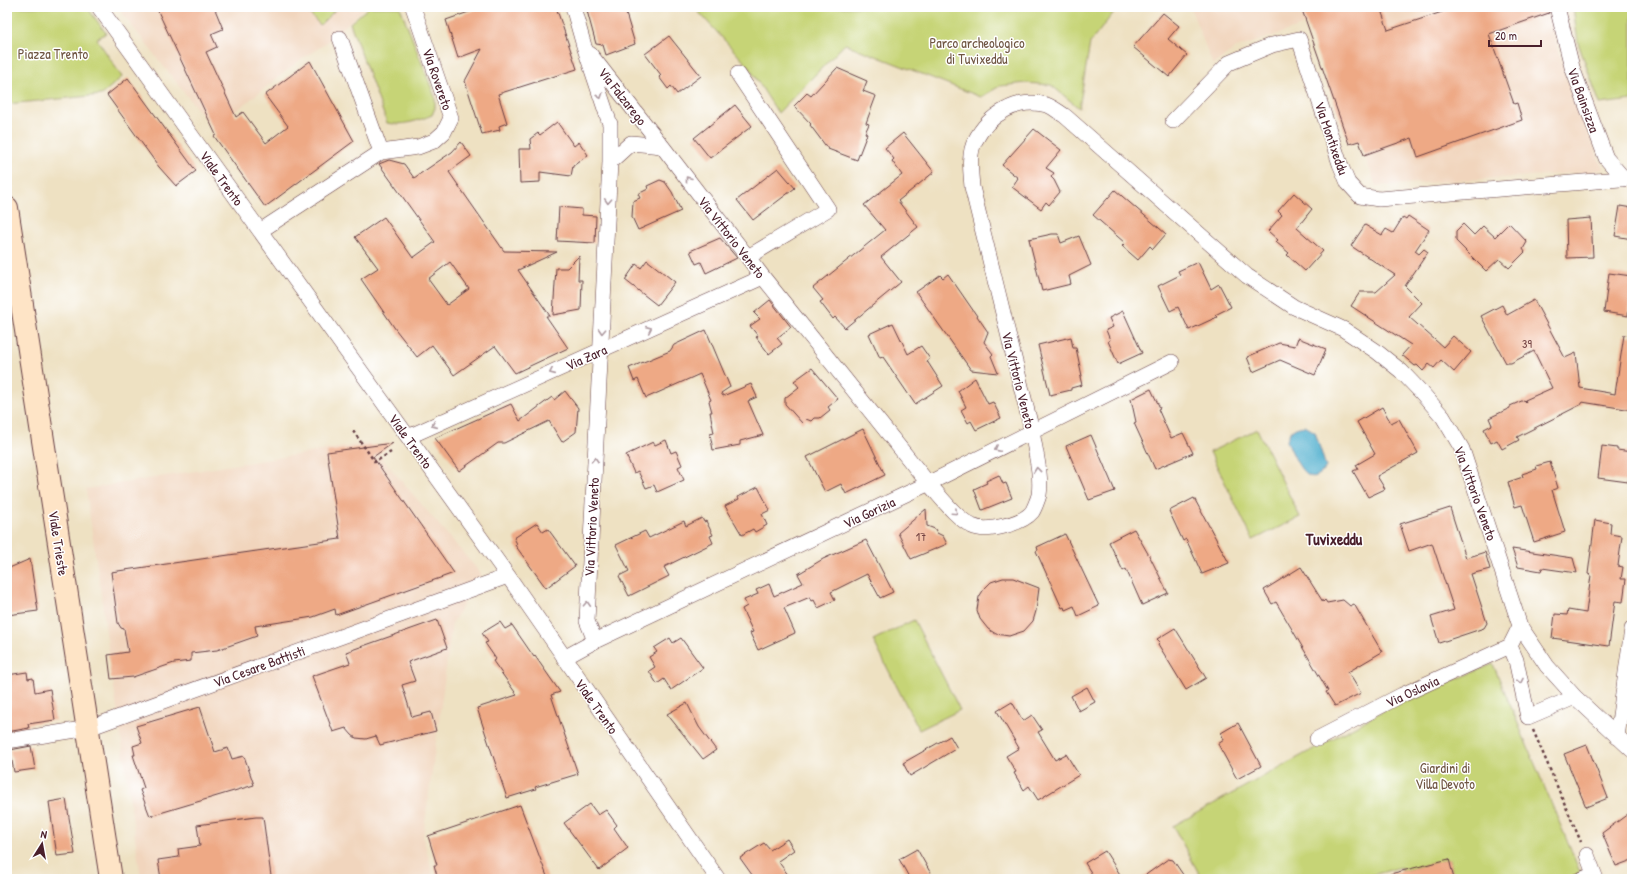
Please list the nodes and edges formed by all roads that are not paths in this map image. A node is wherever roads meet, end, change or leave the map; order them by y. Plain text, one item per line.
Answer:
1 (99, 7) edge
2 (413, 7) edge
3 (573, 7) edge
4 (1557, 7) edge
5 (340, 38) dead end
6 (584, 46) junction
7 (738, 74) dead end
8 (1173, 121) dead end
9 (662, 146) junction
10 (382, 152) junction
11 (610, 162) junction
12 (1628, 178) edge
13 (7, 208) edge
14 (260, 231) junction
15 (748, 257) junction
16 (763, 277) junction
17 (601, 350) junction
18 (1172, 362) dead end
19 (1032, 431) junction
20 (408, 437) junction
21 (928, 484) junction
22 (508, 576) junction
23 (1520, 626) junction
24 (1632, 629) edge
25 (595, 641) junction
26 (1510, 646) junction
27 (564, 658) junction
28 (1575, 697) junction
29 (89, 728) junction
30 (1617, 737) junction
31 (1317, 739) dead end
32 (7, 741) edge
33 (1632, 750) edge
34 (1587, 856) road end
35 (1595, 875) edge
36 (111, 879) edge
37 (718, 879) edge
38 (1574, 879) edge

1 - 14 street, Viale Trento
2 - 10 street, Via Rovereto
3 - 6 street, Via Falzarego
4 - 12 street, Via Bainsizza
5 - 10 street
6 - 9 street, Via Falzarego
6 -> 11 street, Via Falzarego
7 - 15 street
8 - 12 street, Via Montixeddu
9 - 11 street
15 -> 9 street, Via Vittorio Veneto
10 - 14 street, Via Rovereto
11 -> 17 street, Via Vittorio Veneto
13 - 29 main road, Viale Trieste
14 - 20 street, Viale Trento
15 - 16 street, Via Vittorio Veneto
17 -> 16 street, Via Zara
16 - 21 street, Via Vittorio Veneto
17 -> 20 street, Via Zara
25 -> 17 street, Via Vittorio Veneto
18 - 19 street, Via Gorizia
19 -> 21 street, Via Gorizia
21 -> 19 street, Via Vittorio Veneto
19 - 23 street, Via Vittorio Veneto
20 - 22 street, Viale Trento
21 - 25 street, Via Gorizia
22 - 27 street, Viale Trento
22 - 29 street, Via Cesare Battisti
23 - 26 street
23 - 28 street, Via Vittorio Veneto
24 - 30 street
25 - 27 street, Via Gorizia
26 -> 28 street
26 - 31 street, Via Oslavia
27 - 37 street, Viale Trento
28 - 30 street, Via Vittorio Veneto
29 - 32 street, Via Cesare Battisti
29 - 36 main road, Viale Trieste
30 - 33 street, Via Vittorio Veneto
34 - 35 street
35 - 38 lane

